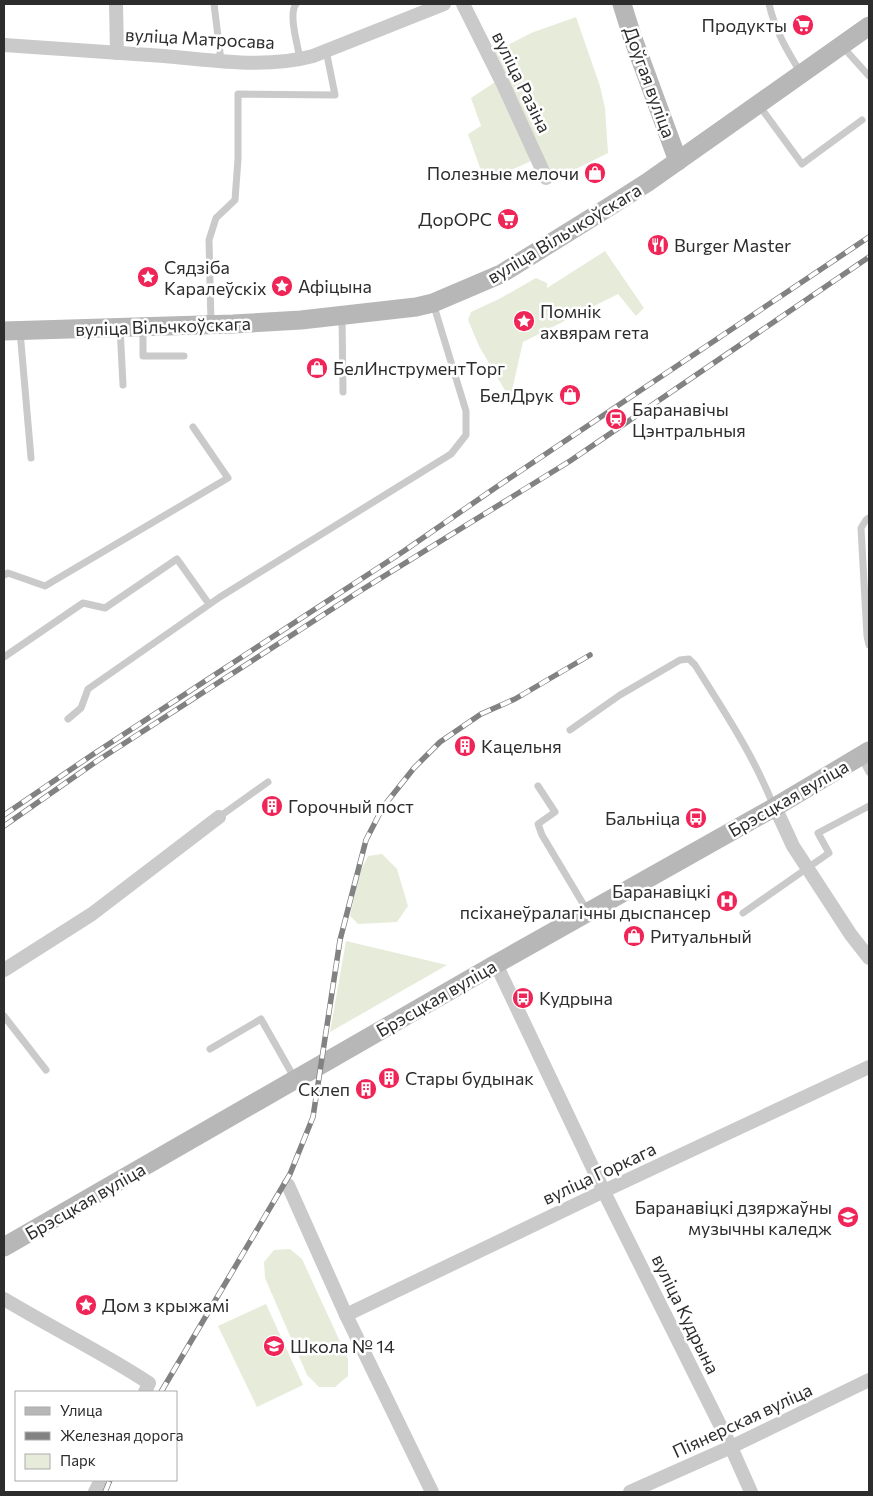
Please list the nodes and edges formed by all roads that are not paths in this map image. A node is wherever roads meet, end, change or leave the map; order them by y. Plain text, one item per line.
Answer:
1 (116, 4) edge
2 (214, 4) edge
3 (296, 4) edge
4 (444, 4) edge
5 (463, 4) edge
6 (622, 4) edge
7 (769, 4) edge
8 (869, 26) edge
9 (4, 45) edge
10 (842, 45) junction
11 (326, 50) junction
12 (117, 53) junction
13 (300, 59) junction
14 (221, 61) junction
15 (802, 74) junction
16 (869, 76) edge
17 (758, 104) junction
18 (862, 120) dead end
19 (678, 161) junction
20 (546, 178) dead end
21 (433, 303) junction
22 (342, 315) junction
23 (211, 325) junction
24 (120, 327) junction
25 (143, 327) junction
26 (12, 330) edge
27 (184, 356) dead end
28 (123, 384) dead end
29 (344, 392) dead end
30 (193, 427) dead end
31 (31, 458) dead end
32 (869, 518) edge
33 (4, 575) edge
34 (209, 604) junction
35 (869, 645) edge
36 (4, 657) edge
37 (68, 719) dead end
38 (570, 730) dead end
39 (866, 760) edge
40 (268, 782) dead end
41 (538, 786) dead end
42 (869, 806) edge
43 (774, 807) junction
44 (219, 817) joint
45 (807, 867) junction
46 (588, 912) junction
47 (743, 913) dead end
48 (869, 958) edge
49 (496, 964) junction
50 (4, 970) edge
51 (4, 1016) edge
52 (210, 1049) dead end
53 (869, 1068) edge
54 (46, 1070) dead end
55 (296, 1080) junction
56 (288, 1185) dead end
57 (604, 1191) junction
58 (4, 1247) edge
59 (4, 1299) edge
60 (346, 1315) junction
61 (869, 1380) edge
62 (145, 1391) edge
63 (731, 1447) junction
64 (432, 1492) edge
65 (630, 1492) edge
66 (751, 1492) edge

1 - 12 street
2 - 14 lane
3 - 13 lane
4 - 11 street, вуліца Матросава
5 - 20 street, вуліца Разіна
6 - 19 main road, Доўгая вуліца
7 - 15 lane
8 - 10 main road, вуліца Вільчкоўскага
9 - 12 street, вуліца Матросава
10 - 15 main road, вуліца Вільчкоўскага
10 - 16 lane
11 - 13 street, вуліца Матросава
11 - 23 lane
12 - 14 street, вуліца Матросава
13 - 14 street, вуліца Матросава
15 - 17 main road, вуліца Вільчкоўскага
17 - 18 lane
17 - 19 main road, вуліца Вільчкоўскага
19 - 21 main road, вуліца Вільчкоўскага
21 - 22 main road, вуліца Вільчкоўскага
21 - 34 lane
22 - 23 main road, вуліца Вільчкоўскага
22 - 29 lane
23 - 25 main road, вуліца Вільчкоўскага
24 - 25 main road, вуліца Вільчкоўскага
24 - 26 main road, вуліца Вільчкоўскага
24 - 28 lane
25 - 27 lane
26 - 31 lane
30 - 33 lane
32 - 35 lane
34 - 36 lane
34 - 37 lane
38 - 43 lane
39 - 43 main road, Брэсцкая вуліца
40 - 44 lane
41 - 46 lane
42 - 45 lane
43 - 45 street
43 - 46 main road, Брэсцкая вуліца
44 - 50 street
45 - 47 lane
45 - 48 street
46 - 49 main road, Брэсцкая вуліца
49 - 55 main road, Брэсцкая вуліца
49 - 57 street, вуліца Кудрына
51 - 54 lane
52 - 55 lane
53 - 57 street, вуліца Горкага
55 - 58 main road, Брэсцкая вуліца
56 - 60 street
57 - 60 street, вуліца Горкага
57 - 63 street, вуліца Кудрына
59 - 62 street
60 - 64 street
61 - 63 street, Піянерская вуліца
63 - 65 street, Піянерская вуліца
63 - 66 street, вуліца Кудрына

